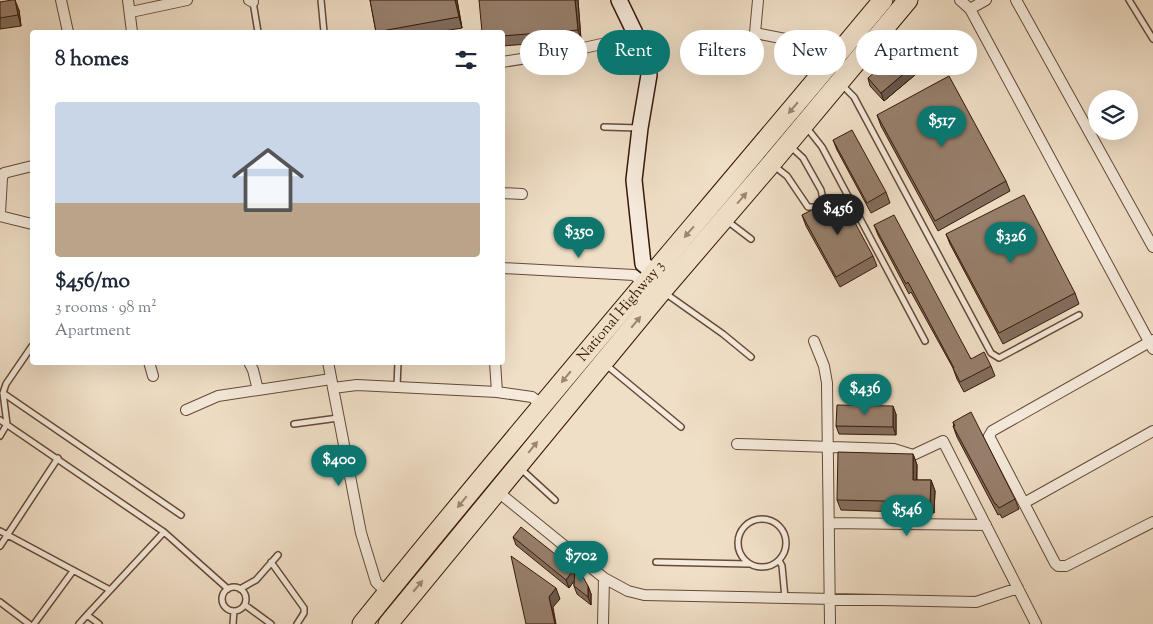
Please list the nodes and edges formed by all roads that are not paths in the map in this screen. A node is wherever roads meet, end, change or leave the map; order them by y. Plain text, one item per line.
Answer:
1 (61, 0) edge
2 (128, 0) edge
3 (187, 0) edge
4 (321, 0) edge
5 (619, 0) edge
6 (758, 0) edge
7 (883, 0) edge
8 (908, 0) edge
9 (960, 0) edge
10 (986, 0) edge
11 (1016, 0) edge
12 (1129, 0) edge
13 (251, 1) edge
14 (970, 9) junction
15 (130, 12) junction
16 (68, 30) edge
17 (132, 30) edge
18 (258, 30) edge
19 (324, 30) edge
20 (634, 30) edge
21 (774, 36) edge
22 (1153, 39) edge
23 (597, 45) edge
24 (846, 45) edge
25 (505, 65) edge
26 (649, 75) edge
27 (820, 75) edge
28 (830, 75) edge
29 (839, 83) junction
30 (804, 125) junction
31 (604, 127) dead end
32 (640, 128) junction
33 (788, 144) junction
34 (771, 164) junction
35 (30, 167) edge
36 (505, 193) edge
37 (522, 194) dead end
38 (0, 214) edge
39 (724, 218) junction
40 (30, 223) edge
41 (751, 239) dead end
42 (1153, 248) edge
43 (505, 268) edge
44 (644, 273) junction
45 (662, 291) junction
46 (1079, 315) dead end
47 (814, 341) dead end
48 (925, 341) dead end
49 (1152, 343) edge
50 (30, 349) edge
51 (751, 357) dead end
52 (603, 362) junction
53 (151, 365) edge
54 (250, 365) edge
55 (329, 365) edge
56 (398, 365) edge
57 (495, 365) edge
58 (153, 376) dead end
59 (0, 381) edge
60 (332, 383) junction
61 (6, 384) junction
62 (397, 386) junction
63 (258, 390) junction
64 (497, 392) junction
65 (3, 393) junction
66 (542, 405) junction
67 (186, 410) dead end
68 (338, 418) junction
69 (0, 420) edge
70 (7, 424) junction
71 (294, 424) dead end
72 (681, 427) dead end
73 (1153, 432) edge
74 (0, 436) edge
75 (736, 444) dead end
76 (828, 446) junction
77 (58, 458) junction
78 (518, 466) junction
79 (497, 491) junction
80 (555, 500) dead end
81 (1024, 503) junction
82 (180, 515) dead end
83 (1153, 522) edge
84 (829, 523) junction
85 (986, 525) junction
86 (0, 531) edge
87 (164, 532) junction
88 (8, 536) junction
89 (0, 546) edge
90 (278, 554) dead end
91 (779, 560) junction
92 (272, 562) junction
93 (656, 562) dead end
94 (749, 564) junction
95 (73, 571) junction
96 (604, 578) junction
97 (1018, 588) junction
98 (228, 589) junction
99 (240, 589) junction
100 (110, 590) junction
101 (387, 593) junction
102 (785, 598) junction
103 (829, 598) junction
104 (0, 602) edge
105 (245, 605) junction
106 (234, 611) junction
107 (86, 615) junction
108 (29, 624) edge
109 (34, 624) edge
110 (79, 624) edge
111 (99, 624) edge
112 (233, 624) edge
113 (271, 624) edge
114 (297, 624) edge
115 (362, 624) edge
116 (388, 624) edge
117 (603, 624) edge
118 (830, 624) edge
119 (1036, 624) edge

1 - 16 street
2 - 15 street
3 - 15 street
4 - 19 lane
5 - 20 street
6 - 21 street
7 - 24 highway, National Highway 3
8 - 29 highway, National Highway 3
9 - 14 street
10 - 14 street
11 - 42 street
12 - 22 lane
13 - 18 lane
14 - 49 street
15 - 17 street
23 - 25 street
26 - 32 street
27 -> 44 highway, National Highway 3
28 - 29 lane
29 - 30 highway, National Highway 3
29 - 46 lane
30 - 33 highway, National Highway 3
30 - 48 lane
31 - 32 lane
32 - 44 street
33 - 34 highway, National Highway 3
33 - 34 lane
39 -> 34 highway, National Highway 3
35 - 38 street
36 - 37 street
38 - 40 street
39 - 41 lane
39 - 45 highway, National Highway 3
43 - 44 street
44 -> 66 highway, National Highway 3
45 - 51 lane
52 -> 45 highway, National Highway 3
47 - 76 street
49 - 81 street
50 - 61 lane
52 - 72 lane
78 -> 52 highway, National Highway 3
53 - 58 street
54 - 63 street
55 - 60 street
56 - 62 lane
57 - 64 street
59 - 61 lane
60 - 62 street
60 - 63 street
60 - 68 street
61 - 65 lane
62 - 64 street
63 - 67 street
64 - 66 street
65 - 70 lane
65 - 82 lane
66 -> 101 highway, National Highway 3
68 - 71 lane
68 - 101 street
69 - 70 lane
70 - 74 lane
70 - 77 lane
73 - 81 street
75 - 76 street
76 - 84 street
76 - 85 street
77 - 87 lane
77 - 88 lane
78 - 79 highway, National Highway 3
78 - 80 lane
79 - 96 street
116 -> 79 highway, National Highway 3
81 - 83 street
84 - 85 street
84 - 103 street
85 - 97 street
86 - 88 lane
87 - 98 lane
87 - 100 lane
88 - 89 lane
88 - 95 lane
90 - 92 lane
91 - 94 lane
91 - 94 lane
91 - 102 lane
92 - 99 lane
92 - 114 lane
93 - 94 lane
95 - 100 lane
95 - 109 lane
96 - 102 street
96 - 117 street
97 - 103 street
97 - 119 street
98 - 99 lane
98 - 106 lane
99 - 105 lane
100 - 107 lane
101 - 115 highway, National Highway 3
102 - 103 street
103 - 118 street
104 - 108 lane
105 - 106 lane
105 - 113 lane
106 - 112 lane
107 - 110 lane
107 - 111 lane

